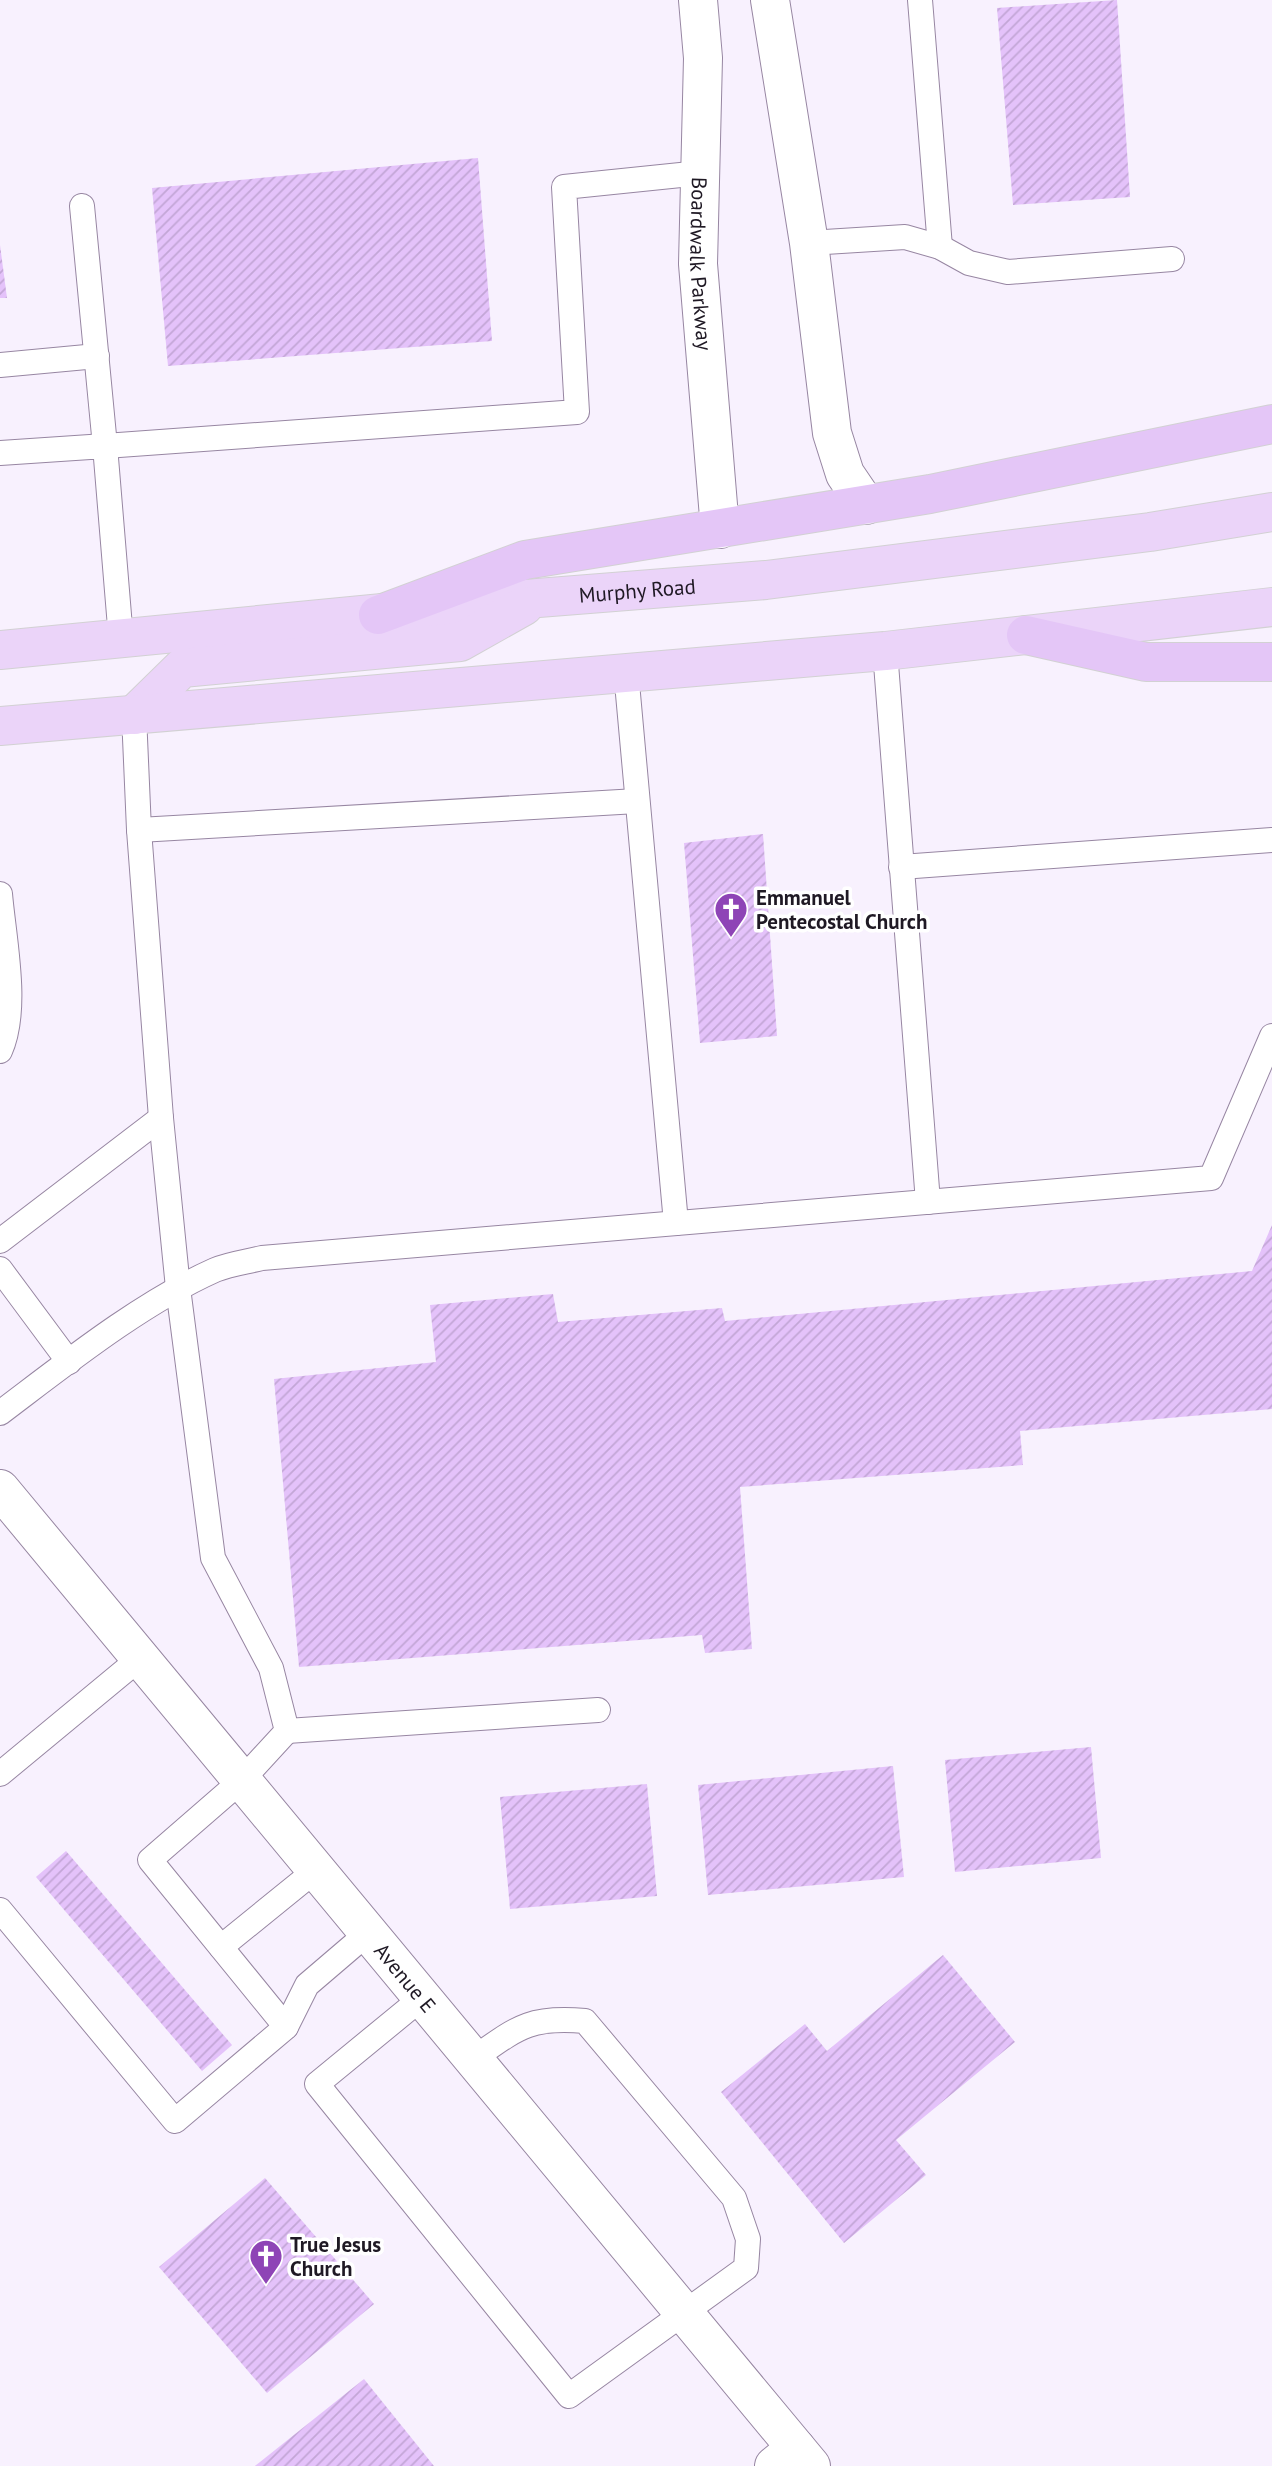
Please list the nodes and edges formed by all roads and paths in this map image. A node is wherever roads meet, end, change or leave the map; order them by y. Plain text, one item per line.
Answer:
1 (698, 0) edge
2 (770, 0) edge
3 (777, 0) edge
4 (920, 0) edge
5 (701, 173) junction
6 (82, 206) dead end
7 (809, 243) junction
8 (940, 247) junction
9 (1171, 259) dead end
10 (97, 356) junction
11 (0, 365) edge
12 (1272, 424) edge
13 (105, 446) junction
14 (0, 453) edge
15 (866, 505) junction
16 (1272, 512) edge
17 (720, 528) junction
18 (538, 598) junction
19 (1272, 607) edge
20 (378, 615) junction
21 (1026, 635) junction
22 (121, 639) junction
23 (0, 650) edge
24 (885, 651) junction
25 (1272, 662) edge
26 (626, 672) junction
27 (134, 715) junction
28 (0, 726) edge
29 (638, 801) junction
30 (139, 830) junction
31 (1272, 840) edge
32 (901, 867) junction
33 (0, 894) edge
34 (1272, 1036) edge
35 (0, 1051) edge
36 (161, 1118) junction
37 (928, 1202) junction
38 (676, 1223) junction
39 (0, 1241) edge
40 (0, 1269) edge
41 (178, 1288) junction
42 (69, 1362) junction
43 (0, 1413) edge
44 (0, 1489) edge
45 (139, 1659) junction
46 (598, 1710) dead end
47 (287, 1731) junction
48 (0, 1774) edge
49 (241, 1781) junction
50 (316, 1870) junction
51 (0, 1910) edge
52 (369, 1932) junction
53 (221, 1947) junction
54 (423, 1997) junction
55 (286, 2026) junction
56 (473, 2059) junction
57 (683, 2312) junction
58 (794, 2460) edge

1 - 5 street, Boardwalk Parkway
2 - 3 lane
2 - 7 street
4 - 8 lane
5 - 13 lane
5 - 17 street, Boardwalk Parkway
6 - 10 lane
7 - 8 lane
7 - 15 street
8 - 9 lane
10 - 11 lane
10 - 13 lane
12 - 15 highway
13 - 14 lane
13 - 22 lane
15 - 17 highway
16 - 18 main road, Murphy Road
17 - 20 highway
18 - 20 main road, Murphy Road
18 - 27 main road
19 - 21 main road
20 - 22 main road, Murphy Road
21 - 24 main road
21 - 25 highway
22 - 23 main road, Murphy Road
24 - 26 main road
24 - 32 lane
26 - 27 main road
26 - 29 lane
27 - 28 main road
27 - 30 lane
29 - 30 lane
29 - 38 lane
30 - 36 lane
31 - 32 lane
32 - 37 lane
33 - 35 lane
34 - 37 lane
36 - 39 lane
36 - 41 lane
37 - 38 lane
38 - 41 lane
40 - 42 lane
41 - 42 lane
41 - 47 lane
42 - 43 lane
44 - 45 street, Avenue E
45 - 48 lane
45 - 49 street, Avenue E
46 - 47 lane
47 - 49 lane
49 - 50 street, Avenue E
49 - 53 lane
50 - 52 street, Avenue E
50 - 53 lane
51 - 55 lane
52 - 54 street, Avenue E
52 - 55 lane
53 - 55 lane
54 - 56 street, Avenue E
54 - 57 lane
56 - 57 street, Avenue E
56 - 57 lane
57 - 58 street, Avenue E

